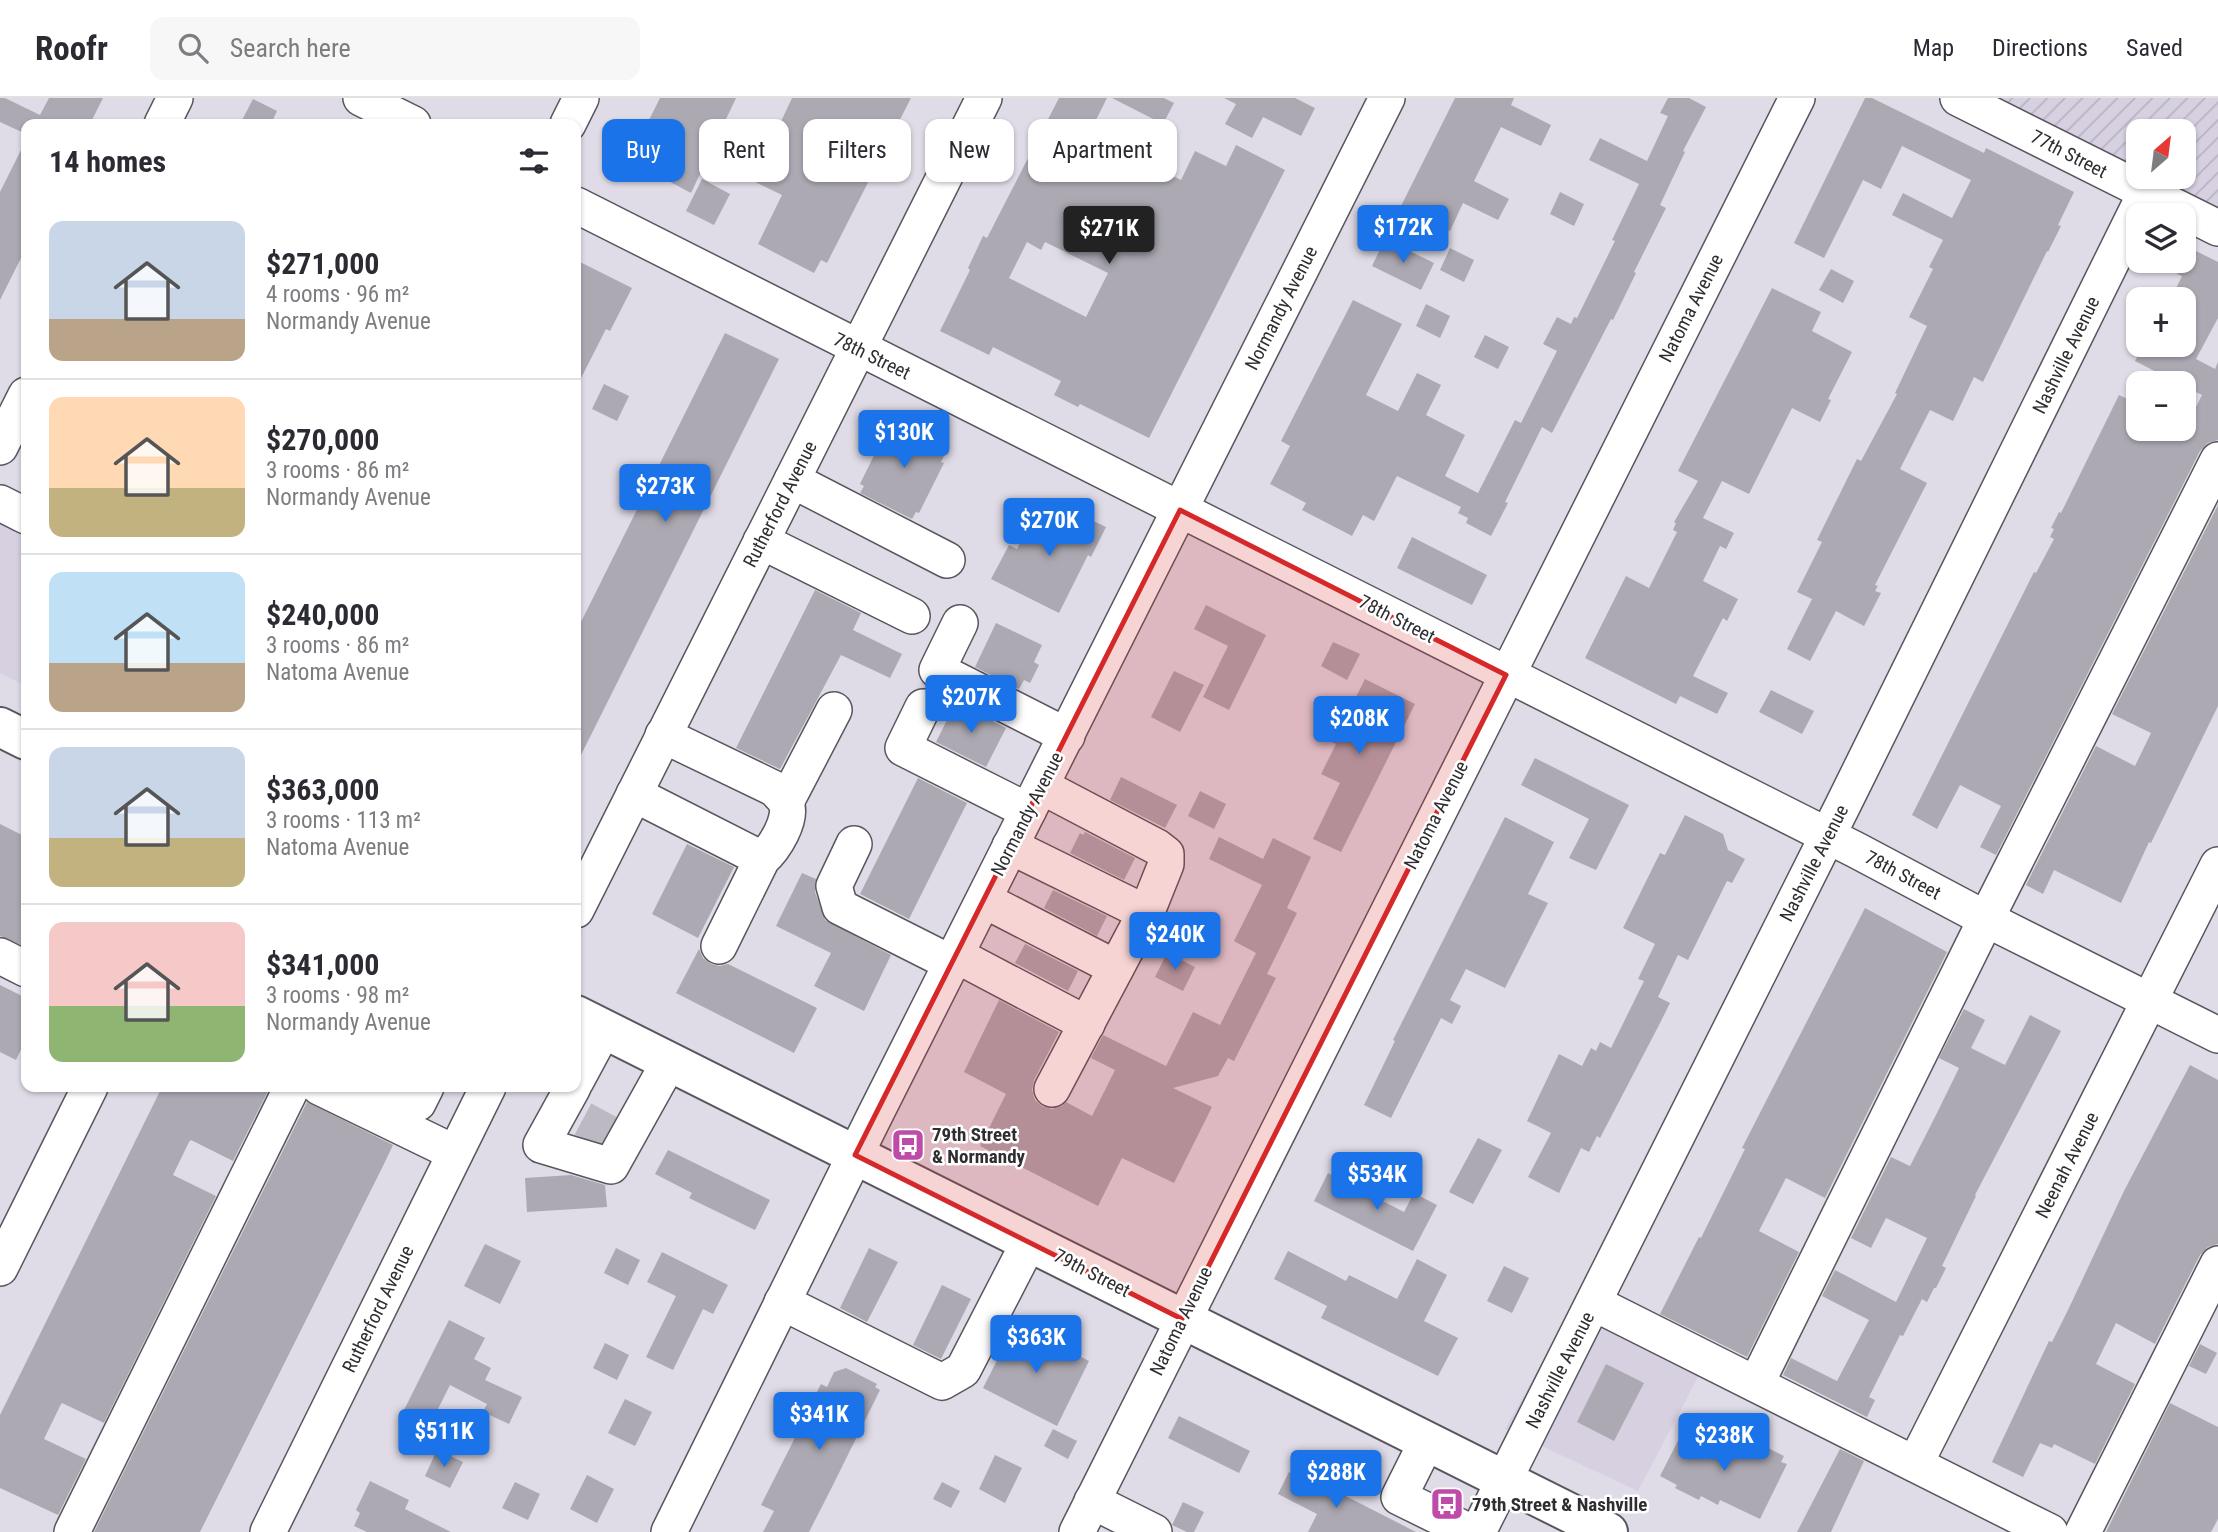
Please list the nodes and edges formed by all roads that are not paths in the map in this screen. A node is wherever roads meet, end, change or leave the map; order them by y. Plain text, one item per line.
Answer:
1 (175, 98) edge
2 (581, 98) edge
3 (984, 98) edge
4 (1387, 98) edge
5 (1797, 98) edge
6 (1958, 98) edge
7 (369, 106) edge
8 (164, 119) edge
9 (401, 119) edge
10 (570, 119) edge
11 (2147, 192) junction
12 (581, 208) edge
13 (2218, 228) edge
14 (858, 349) junction
15 (21, 405) edge
16 (0, 447) edge
17 (2218, 460) edge
18 (792, 480) junction
19 (0, 503) edge
20 (1180, 510) junction
21 (21, 514) edge
22 (761, 541) junction
23 (947, 560) dead end
24 (912, 616) dead end
25 (960, 623) dead end
26 (1506, 674) junction
27 (923, 707) dead end
28 (834, 710) dead end
29 (0, 727) edge
30 (663, 736) junction
31 (1066, 736) junction
32 (21, 738) edge
33 (634, 794) junction
34 (1034, 799) junction
35 (786, 802) junction
36 (1827, 836) junction
37 (854, 844) dead end
38 (1010, 846) junction
39 (762, 859) junction
40 (2218, 865) edge
41 (581, 900) edge
42 (984, 900) junction
43 (1146, 912) junction
44 (1986, 919) junction
45 (719, 946) dead end
46 (0, 956) edge
47 (953, 959) junction
48 (21, 966) edge
49 (1116, 968) junction
50 (2150, 1001) junction
51 (590, 1022) edge
52 (1087, 1024) junction
53 (2218, 1035) edge
54 (669, 1062) junction
55 (1052, 1089) dead end
56 (88, 1092) edge
57 (290, 1092) edge
58 (329, 1092) edge
59 (395, 1092) edge
60 (424, 1092) edge
61 (486, 1092) edge
62 (588, 1112) edge
63 (455, 1153) junction
64 (855, 1155) junction
65 (1030, 1242) junction
66 (2218, 1264) edge
67 (0, 1268) edge
68 (782, 1302) junction
69 (1594, 1303) junction
70 (1182, 1319) junction
71 (1756, 1384) junction
72 (1427, 1441) junction
73 (1915, 1464) junction
74 (1504, 1480) junction
75 (1092, 1501) junction
76 (72, 1532) edge
77 (268, 1532) edge
78 (669, 1532) edge
79 (1077, 1532) edge
80 (1154, 1532) edge
81 (1470, 1532) edge
82 (1478, 1532) edge
83 (1608, 1532) edge
84 (2050, 1532) edge
85 (2083, 1532) edge

1 - 8 street
2 - 10 street
3 - 14 street, Rutherford Avenue
4 - 20 street, Normandy Avenue
5 - 26 street, Natoma Avenue
6 - 11 street, 77th Street
7 - 9 street
11 - 13 street, 77th Street
11 - 36 street, Nashville Avenue
12 - 14 street, 78th Street
14 - 18 street, Rutherford Avenue
14 - 20 street, 78th Street
15 - 16 street
17 - 44 street
18 - 22 street, Rutherford Avenue
18 - 23 street
19 - 21 street
20 - 26 street, 78th Street
20 - 31 street, Normandy Avenue
22 - 24 street
22 - 30 street, Rutherford Avenue
25 - 31 street
26 - 36 street, 78th Street
26 - 70 street, Natoma Avenue
27 - 34 street
28 - 35 street
29 - 32 main road
30 - 33 street, Rutherford Avenue
30 - 35 street
31 - 34 street, Normandy Avenue
33 - 39 street
33 - 41 street, Rutherford Avenue
34 - 38 street, Normandy Avenue
34 - 43 street
35 - 39 street
36 - 44 street, 78th Street
36 - 69 street, Nashville Avenue
37 - 47 street
38 - 42 street, Normandy Avenue
38 - 43 street
39 - 45 street
40 - 50 street, Neenah Avenue
42 - 47 street, Normandy Avenue
42 - 49 street
43 - 49 street
44 - 50 street, 78th Street
44 - 71 street
46 - 48 street
47 - 52 street
47 - 64 street, Normandy Avenue
49 - 52 street
50 - 53 street, 78th Street
50 - 73 street, Neenah Avenue
51 - 54 main road, 79th Street
51 - 62 street
52 - 55 street
54 - 62 street
54 - 64 main road, 79th Street
56 - 67 street
57 - 76 street
58 - 63 street
59 - 60 street
61 - 63 street, Rutherford Avenue
63 - 77 street, Rutherford Avenue
64 - 65 main road, 79th Street
64 - 68 street, Normandy Avenue
65 - 68 street
65 - 70 main road, 79th Street
66 - 85 street
68 - 78 street, Normandy Avenue
69 - 71 street
69 - 74 street, Nashville Avenue
70 - 72 main road, 79th Street
70 - 75 street, Natoma Avenue
71 - 73 street
72 - 74 main road, 79th Street
72 - 81 street
73 - 84 street
74 - 82 street, Nashville Avenue
74 - 83 main road, 79th Street
75 - 79 street, Natoma Avenue
75 - 80 street

